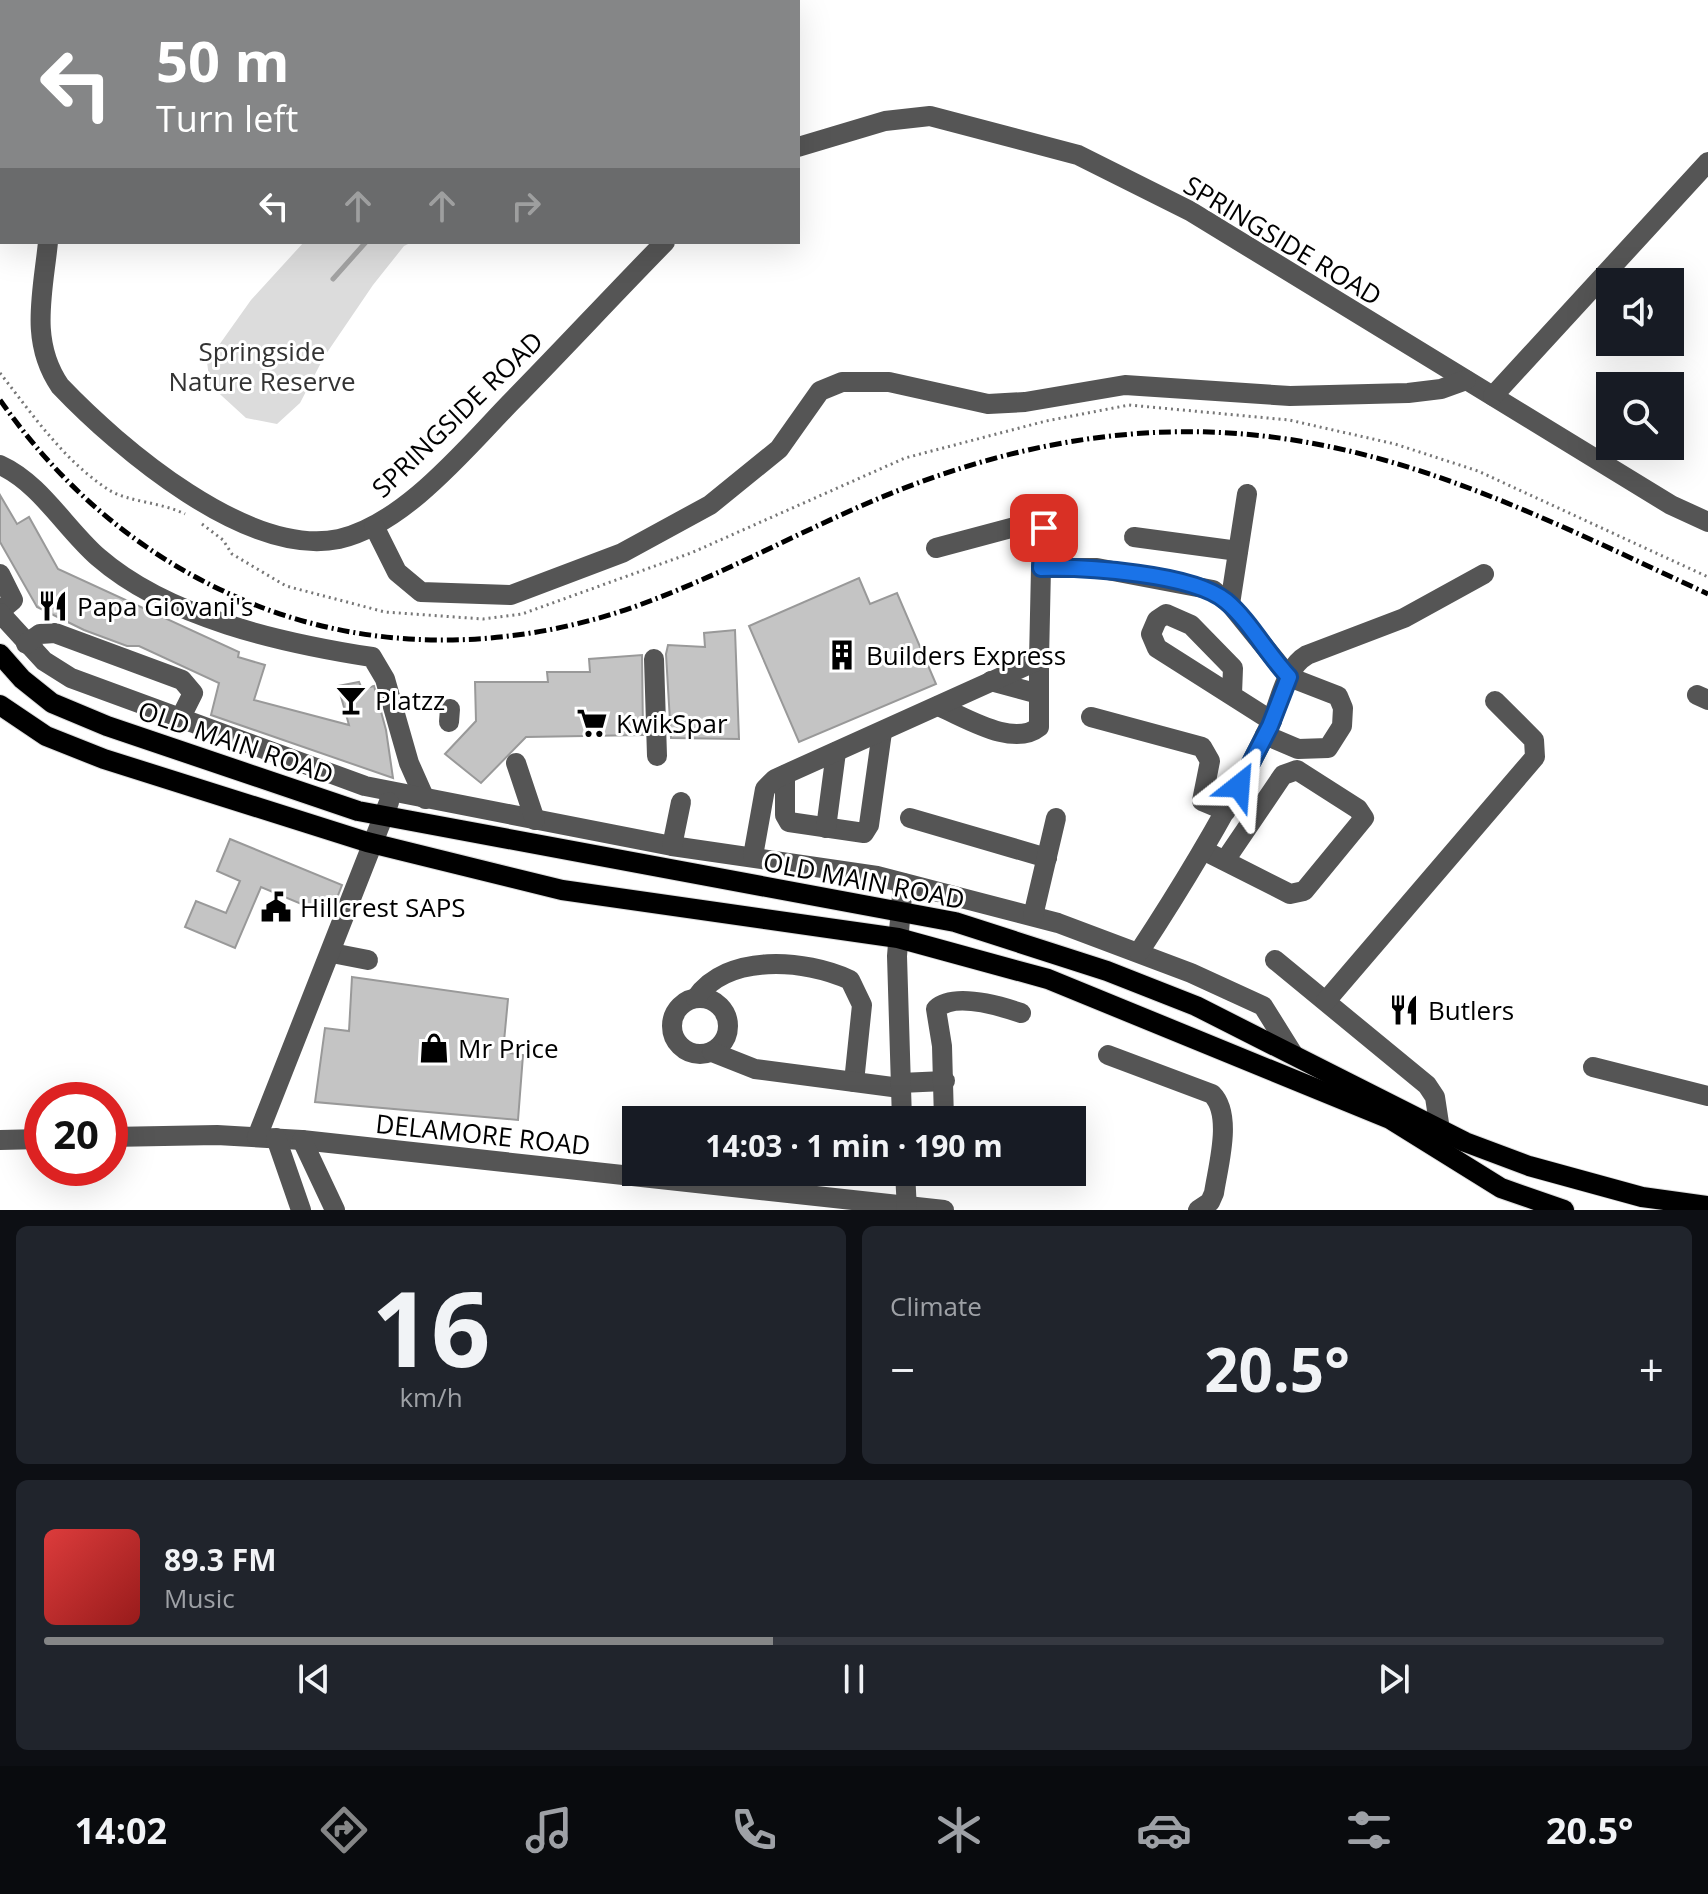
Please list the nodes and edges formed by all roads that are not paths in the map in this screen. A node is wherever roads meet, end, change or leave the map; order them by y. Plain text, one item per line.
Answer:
1 (800, 146) edge
2 (1708, 162) edge
3 (48, 244) edge
4 (663, 244) edge
5 (1466, 380) junction
6 (1493, 396) junction
7 (0, 465) edge
8 (1247, 494) dead end
9 (1708, 522) edge
10 (374, 526) junction
11 (1134, 537) dead end
12 (936, 548) dead end
13 (1238, 551) junction
14 (1041, 568) junction
15 (0, 574) edge
16 (1484, 574) dead end
17 (1230, 604) junction
18 (0, 612) edge
19 (26, 644) junction
20 (0, 654) edge
21 (654, 659) dead end
22 (1039, 660) junction
23 (1290, 674) junction
24 (991, 681) junction
25 (1039, 694) junction
26 (1232, 694) dead end
27 (1495, 701) dead end
28 (0, 705) edge
29 (938, 706) junction
30 (181, 717) junction
31 (1091, 717) dead end
32 (1269, 728) junction
33 (882, 732) junction
34 (836, 752) junction
35 (657, 756) dead end
36 (409, 763) junction
37 (516, 763) dead end
38 (785, 775) junction
39 (394, 793) junction
40 (425, 799) junction
41 (681, 802) dead end
42 (1226, 811) junction
43 (382, 817) junction
44 (910, 818) dead end
45 (1056, 818) dead end
46 (535, 820) junction
47 (826, 828) junction
48 (373, 844) junction
49 (672, 846) junction
50 (1205, 851) junction
51 (753, 856) junction
52 (1047, 858) junction
53 (1226, 859) junction
54 (903, 883) junction
55 (900, 911) junction
56 (1033, 916) junction
57 (898, 938) junction
58 (1139, 952) junction
59 (332, 953) junction
60 (368, 960) dead end
61 (1275, 960) dead end
62 (696, 998) junction
63 (1326, 1001) junction
64 (1021, 1013) dead end
65 (712, 1052) junction
66 (1293, 1054) junction
67 (1108, 1055) dead end
68 (1593, 1067) dead end
69 (945, 1081) junction
70 (854, 1082) junction
71 (900, 1086) junction
72 (1708, 1096) edge
73 (901, 1106) edge
74 (944, 1106) edge
75 (1440, 1130) junction
76 (128, 1137) edge
77 (267, 1138) junction
78 (24, 1139) edge
79 (0, 1140) edge
80 (302, 1140) junction
81 (906, 1186) edge
82 (1708, 1206) edge
83 (907, 1208) edge
84 (301, 1210) edge
85 (335, 1210) edge
86 (944, 1210) edge
87 (1198, 1210) edge
88 (1564, 1210) edge

1 - 5 street, SPRINGSIDE ROAD
2 - 6 street
3 - 10 street, SPRINGSIDE ROAD
4 - 10 street, SPRINGSIDE ROAD
5 - 6 street, SPRINGSIDE ROAD
5 - 10 street
6 - 9 street, SPRINGSIDE ROAD
7 - 36 street
8 - 13 street
11 - 13 street
12 - 14 street
13 - 17 street
14 - 17 street
14 - 22 street
15 - 18 street
16 - 23 street
17 - 23 street
18 - 19 street
19 - 30 street
19 - 30 street
20 - 43 main road, OLD MAIN ROAD
21 - 35 street
22 - 24 street
22 - 25 street
23 - 32 street
23 - 32 street
24 - 25 street
24 - 29 street
25 - 29 street
26 - 32 street
27 - 63 street
28 - 48 main road, OLD MAIN ROAD
29 - 33 street
30 - 39 street
31 - 42 street
32 - 42 street
33 - 34 street
33 - 47 street
34 - 38 street
34 - 47 street
36 - 39 street
36 - 40 street
37 - 46 street
38 - 47 street
38 - 51 street
39 - 40 street
39 - 43 street
40 - 46 street
41 - 49 street
42 - 50 street
43 - 48 street
43 - 55 main road, OLD MAIN ROAD
44 - 52 street
45 - 52 street
46 - 49 street
48 - 57 main road, OLD MAIN ROAD
48 - 59 street
49 - 51 street
50 - 53 street
50 - 58 street
51 - 54 street
52 - 56 street
53 - 53 street
54 - 55 street
54 - 56 street
55 - 57 street
55 - 66 main road, OLD MAIN ROAD
56 - 58 street
57 - 71 street
57 - 88 main road, OLD MAIN ROAD
58 - 66 street
59 - 60 street
59 - 77 street
61 - 63 street
62 - 65 street
62 - 65 street
62 - 70 street
63 - 75 street
64 - 69 street
65 - 70 street
66 - 75 main road, OLD MAIN ROAD
67 - 87 street
68 - 72 street
69 - 71 street
69 - 74 street
70 - 71 street
71 - 73 street
75 - 82 main road, OLD MAIN ROAD
76 - 77 street, DELAMORE ROAD
77 - 80 street, DELAMORE ROAD
77 - 84 street
78 - 79 street
80 - 83 street, DELAMORE ROAD
80 - 85 street
81 - 83 street
83 - 86 street, DELAMORE ROAD

